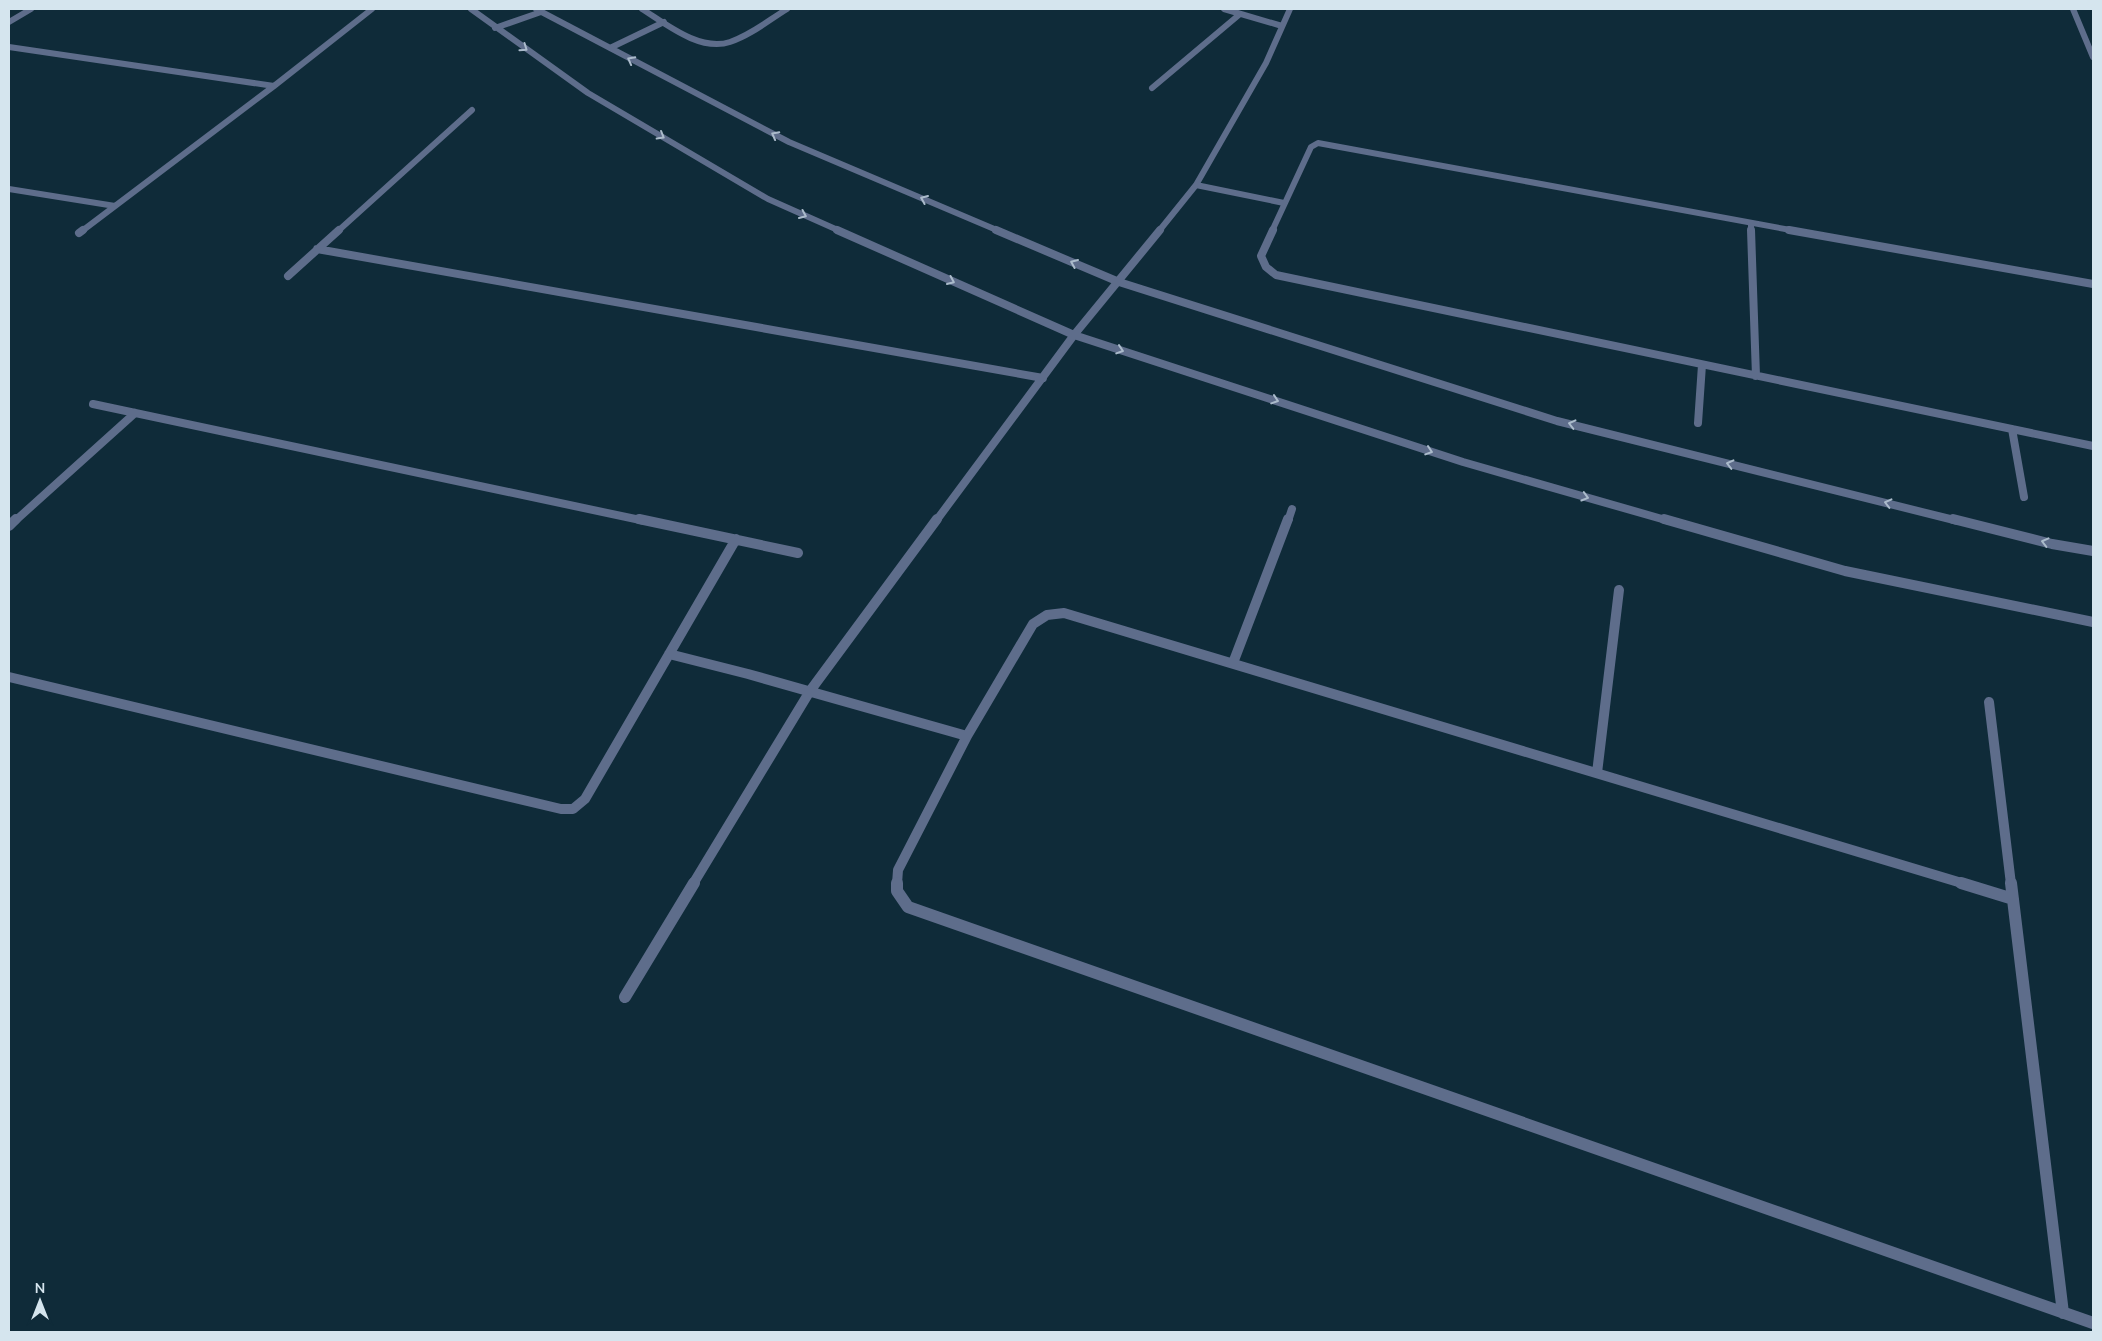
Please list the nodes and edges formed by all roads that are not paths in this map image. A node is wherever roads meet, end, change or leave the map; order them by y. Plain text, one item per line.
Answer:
1 (31, 9) edge
2 (372, 9) edge
3 (471, 9) edge
4 (642, 9) edge
5 (787, 9) edge
6 (1224, 9) edge
7 (1290, 9) edge
8 (2073, 9) edge
9 (539, 11) edge
10 (1240, 14) junction
11 (9, 22) edge
12 (664, 22) junction
13 (1282, 26) junction
14 (495, 28) junction
15 (9, 48) edge
16 (610, 48) junction
17 (2093, 57) edge
18 (274, 86) junction
19 (1152, 88) dead end
20 (472, 110) dead end
21 (1196, 185) junction
22 (9, 189) edge
23 (1284, 203) junction
24 (115, 206) junction
25 (1752, 223) junction
26 (78, 233) dead end
27 (317, 249) junction
28 (288, 276) dead end
29 (1119, 282) junction
30 (2093, 284) edge
31 (1074, 335) junction
32 (1702, 365) junction
33 (1756, 376) junction
34 (1043, 378) junction
35 (93, 404) dead end
36 (135, 413) junction
37 (1698, 423) dead end
38 (2012, 429) junction
39 (2093, 446) edge
40 (2024, 497) dead end
41 (1292, 509) dead end
42 (9, 526) edge
43 (736, 539) junction
44 (2093, 551) edge
45 (798, 553) dead end
46 (1619, 590) dead end
47 (2093, 622) edge
48 (669, 654) junction
49 (1233, 663) junction
50 (9, 677) edge
51 (810, 691) junction
52 (1989, 702) dead end
53 (967, 736) junction
54 (1597, 773) junction
55 (2013, 899) junction
56 (625, 997) dead end
57 (2063, 1313) junction
58 (2093, 1323) edge

1 - 11 street
2 - 18 street
3 - 14 street
4 - 12 street
5 - 12 street
6 - 10 street
7 - 13 street
8 - 17 street
9 - 14 street
9 - 16 street
10 - 13 street
10 - 19 street
12 - 16 street
13 - 21 street
14 -> 31 street
15 - 18 street
29 -> 16 street
18 - 24 street
20 - 27 street
21 - 23 street
21 - 29 street
22 - 24 street
23 - 25 street
23 - 32 street
24 - 26 street
25 - 30 street
25 - 33 street
27 - 28 street
27 - 34 street
29 - 31 street
44 -> 29 street
31 - 34 street
31 -> 47 street
32 - 33 street
32 - 37 street
33 - 38 street
34 - 51 street
35 - 36 street
36 - 42 street
36 - 43 street
38 - 39 street
38 - 40 street
41 - 49 street
43 - 45 street
43 - 48 street
46 - 54 street
48 - 50 street
48 - 51 street
49 - 53 street
49 - 54 street
51 - 53 street
51 - 56 street
52 - 55 street
53 - 57 street
54 - 55 street
55 - 57 street
57 - 58 street

